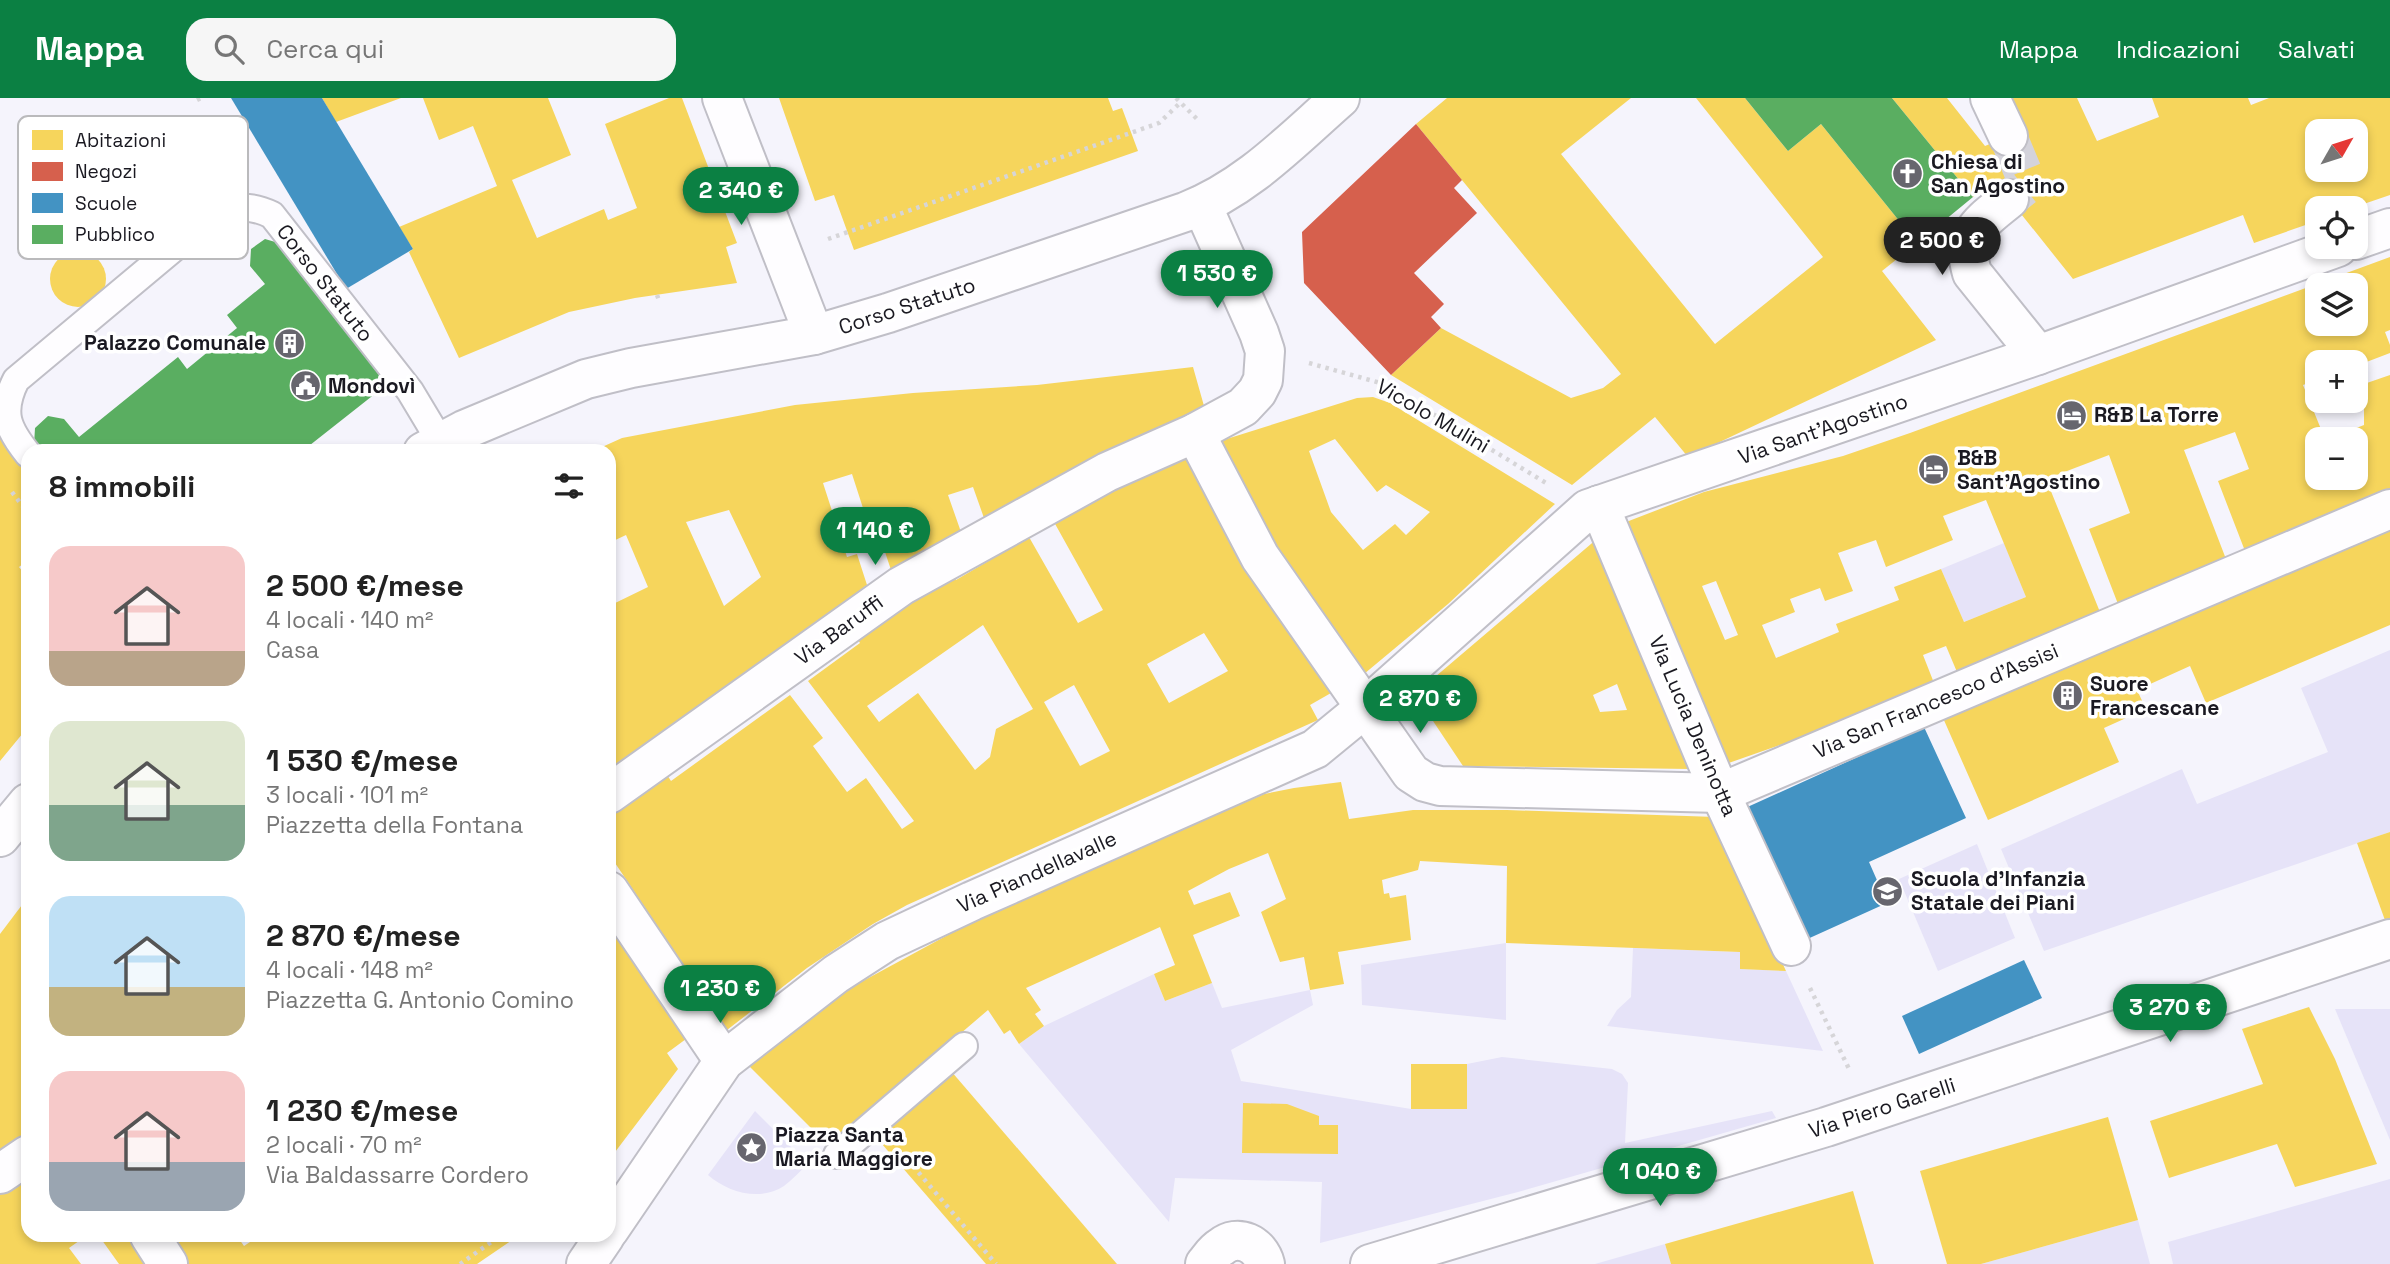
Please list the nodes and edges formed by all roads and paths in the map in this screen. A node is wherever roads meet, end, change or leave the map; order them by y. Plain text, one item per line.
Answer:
1 (722, 98) edge
2 (1340, 98) edge
3 (1990, 98) edge
4 (1178, 100) edge
5 (1197, 119) dead end
6 (2008, 136) tunnel mouth
7 (2009, 199) tunnel mouth
8 (1202, 205) junction
9 (248, 207) edge
10 (2390, 228) edge
11 (2368, 236) edge
12 (826, 240) dead end
13 (161, 259) edge
14 (2305, 259) edge
15 (657, 295) dead end
16 (660, 303) dead end
17 (814, 335) junction
18 (1265, 351) junction
19 (2038, 355) junction
20 (1195, 433) junction
21 (431, 444) edge
22 (437, 444) edge
23 (21, 445) edge
24 (1594, 507) junction
25 (2390, 509) edge
26 (1365, 708) junction
27 (616, 789) edge
28 (1720, 793) junction
29 (21, 812) edge
30 (0, 837) edge
31 (616, 901) edge
32 (2390, 939) edge
33 (1791, 946) joint
34 (964, 1046) dead end
35 (724, 1061) junction
36 (1870, 1113) junction
37 (901, 1151) dead end
38 (837, 1155) dead end
39 (21, 1160) edge
40 (0, 1174) edge
41 (616, 1222) edge
42 (154, 1242) edge
43 (491, 1242) edge
44 (168, 1264) edge
45 (460, 1264) edge
46 (996, 1264) edge
47 (1205, 1264) edge
48 (1265, 1264) edge
49 (1370, 1264) edge

1 - 17 street
2 - 8 street, Corso Statuto
3 - 6 street
4 - 5 path
4 - 12 path
7 - 19 street
8 - 17 street, Corso Statuto
8 - 18 street
9 - 21 lane, Corso Statuto
10 - 11 street
13 - 23 lane, Corso Statuto
14 - 19 street, Via Sant'Agostino
15 - 16 path
17 - 22 street, Corso Statuto
18 - 20 street, Via Baruffi
18 - 24 path, Vicolo Mulini
19 - 24 street, Via Sant'Agostino
20 - 26 street, Via San Francesco d'Assisi
20 - 27 street, Via Baruffi
24 - 26 street, Via Sant'Agostino
24 - 28 street, Via Lucia Deninotta
25 - 28 street, Via San Francesco d'Assisi
26 - 28 street, Via San Francesco d'Assisi
26 - 35 street, Via Piandellavalle
28 - 33 street, Via Lucia Deninotta
29 - 30 street
31 - 35 street
32 - 36 street, Via Piero Garelli
33 - 36 path
34 - 38 lane
35 - 41 street
36 - 49 street, Via Piero Garelli
37 - 46 path
39 - 40 street
42 - 44 street
43 - 45 path
47 - 48 street

